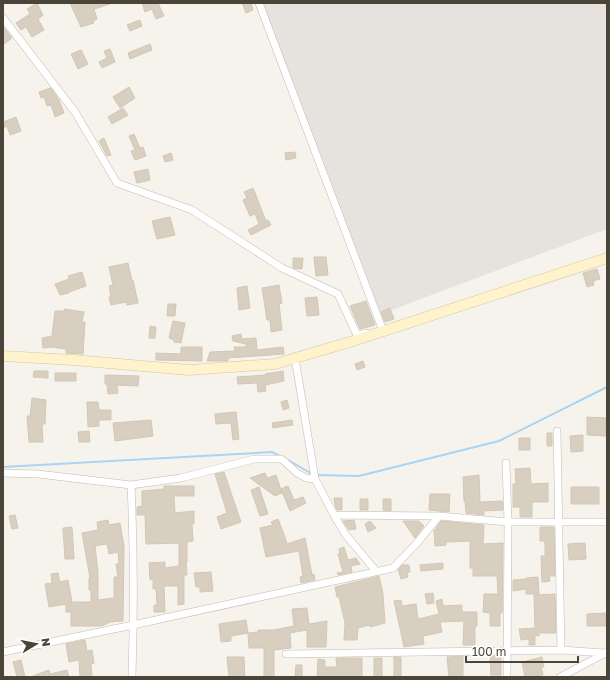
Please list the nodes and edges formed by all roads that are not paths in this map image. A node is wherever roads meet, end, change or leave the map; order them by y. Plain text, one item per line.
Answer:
1 (259, 3) edge
2 (3, 18) edge
3 (607, 258) edge
4 (383, 330) junction
5 (3, 356) edge
6 (296, 358) junction
7 (557, 431) dead end
8 (506, 463) dead end
9 (3, 473) edge
10 (315, 479) junction
11 (131, 485) junction
12 (334, 515) junction
13 (439, 516) junction
14 (508, 522) junction
15 (558, 522) junction
16 (607, 522) edge
17 (376, 571) junction
18 (134, 625) junction
19 (507, 650) junction
20 (561, 650) junction
21 (3, 652) edge
22 (605, 653) edge
23 (286, 654) dead end
24 (132, 677) edge
25 (507, 677) edge
26 (560, 677) edge

1 - 4 street
2 - 4 street
3 - 4 street
4 - 6 street
5 - 6 street
6 - 10 street
7 - 15 street
8 - 14 street
9 - 11 street
10 - 11 street
10 - 12 street
11 - 18 street
12 - 13 street
12 - 17 street
13 - 14 street
13 - 17 street
14 - 15 street
14 - 19 street
15 - 16 street
15 - 20 street
17 - 18 street
18 - 21 street
18 - 24 street
19 - 20 street
19 - 23 street
19 - 25 street
20 - 22 street
22 - 26 street

